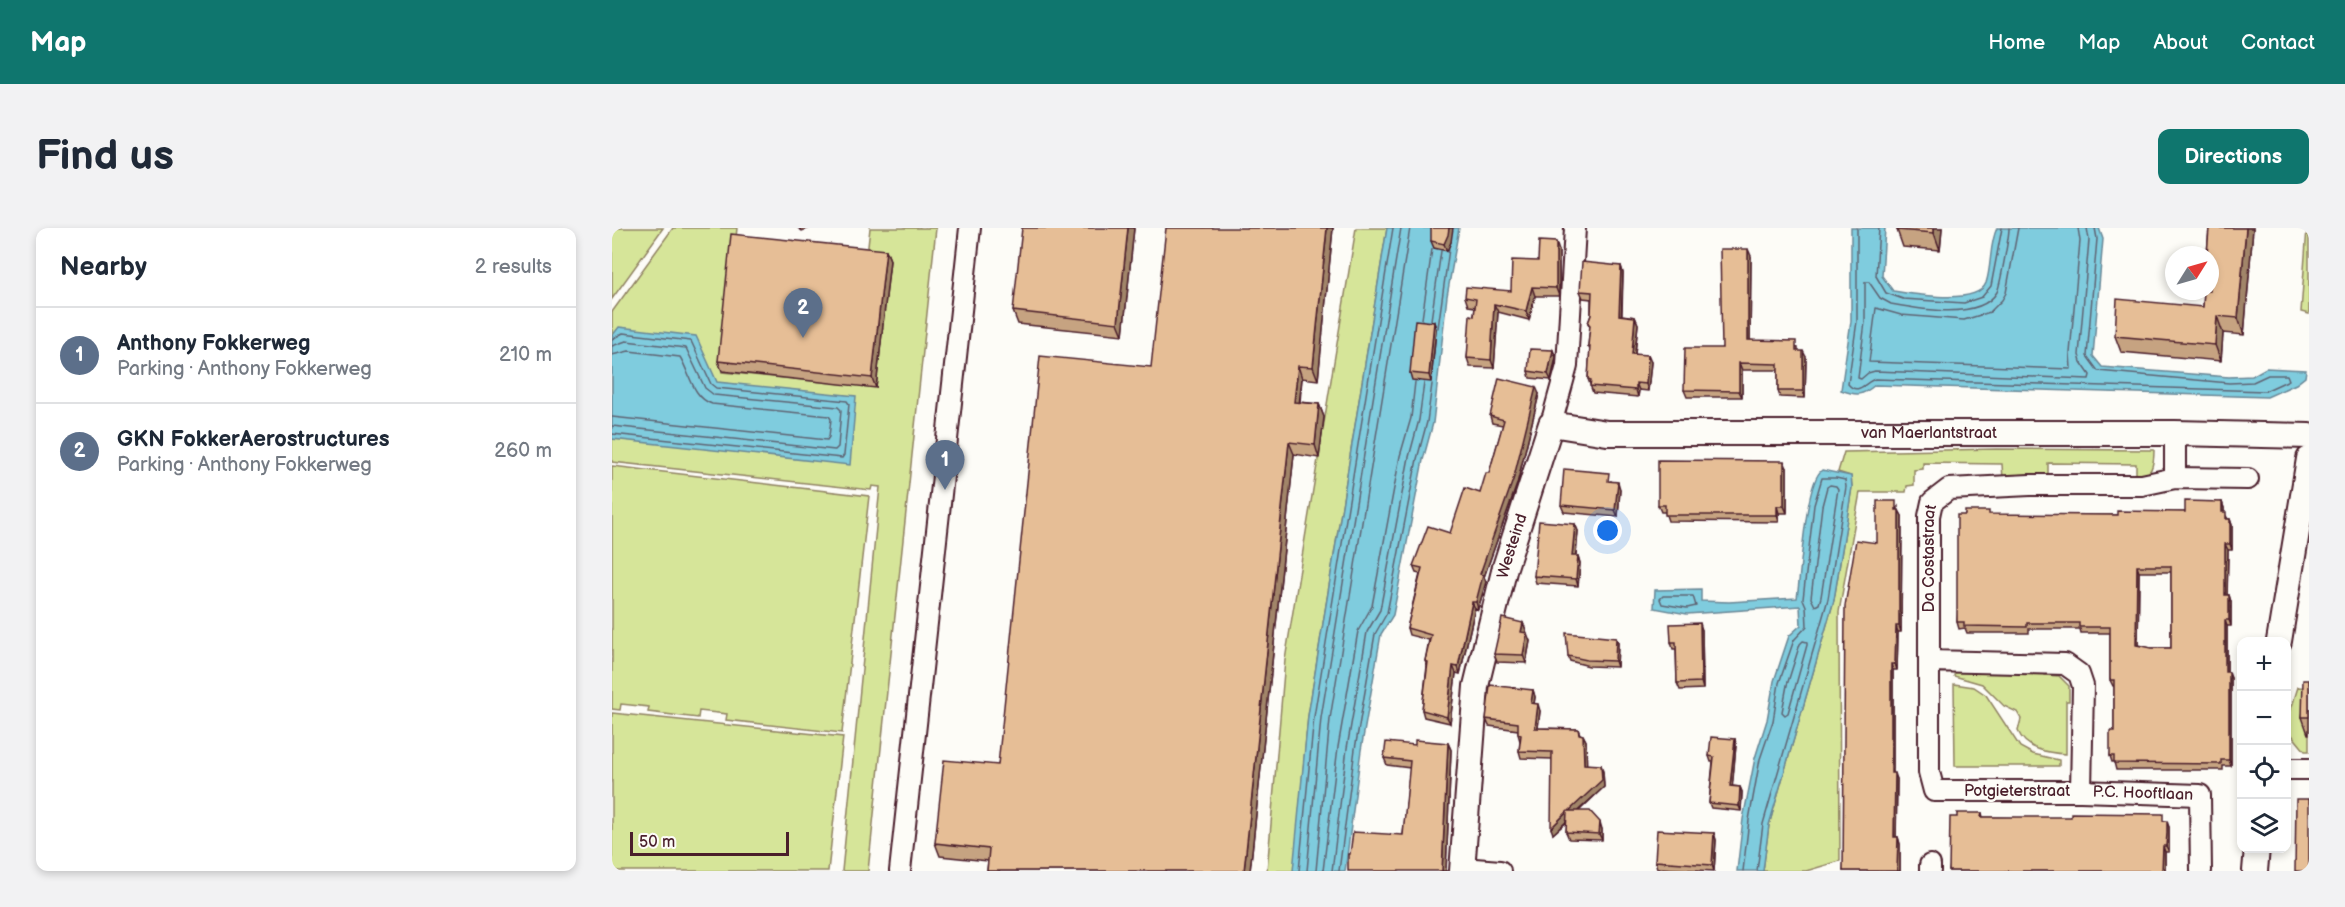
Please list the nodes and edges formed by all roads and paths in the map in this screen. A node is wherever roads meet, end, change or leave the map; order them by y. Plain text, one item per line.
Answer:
1 (970, 228) edge
2 (1575, 228) edge
3 (1551, 424) junction
4 (2175, 433) junction
5 (2309, 436) edge
6 (2309, 459) edge
7 (2175, 478) junction
8 (2248, 479) dead end
9 (2279, 637) edge
10 (1929, 661) junction
11 (2309, 769) edge
12 (2291, 770) edge
13 (1934, 791) joint
14 (2081, 791) junction
15 (2257, 853) edge
16 (1462, 870) edge
17 (900, 871) edge
18 (1500, 871) edge
19 (2200, 871) edge
20 (2255, 871) edge

1 - 17 street
2 - 3 street, Westeind
3 - 4 street, van Maerlantstraat
3 - 16 street, Westeind
4 - 5 street, van Maerlantstraat
4 - 7 street
6 - 9 street
7 - 8 street, Da Costastraat
7 - 10 street, Da Costastraat
10 - 13 street, Da Costastraat
10 - 14 street, Potgieterstraat
11 - 12 street
13 - 14 street, Potgieterstraat
14 - 19 street, P.C. Hooftlaan
15 - 20 street
16 - 18 street, Westeind

